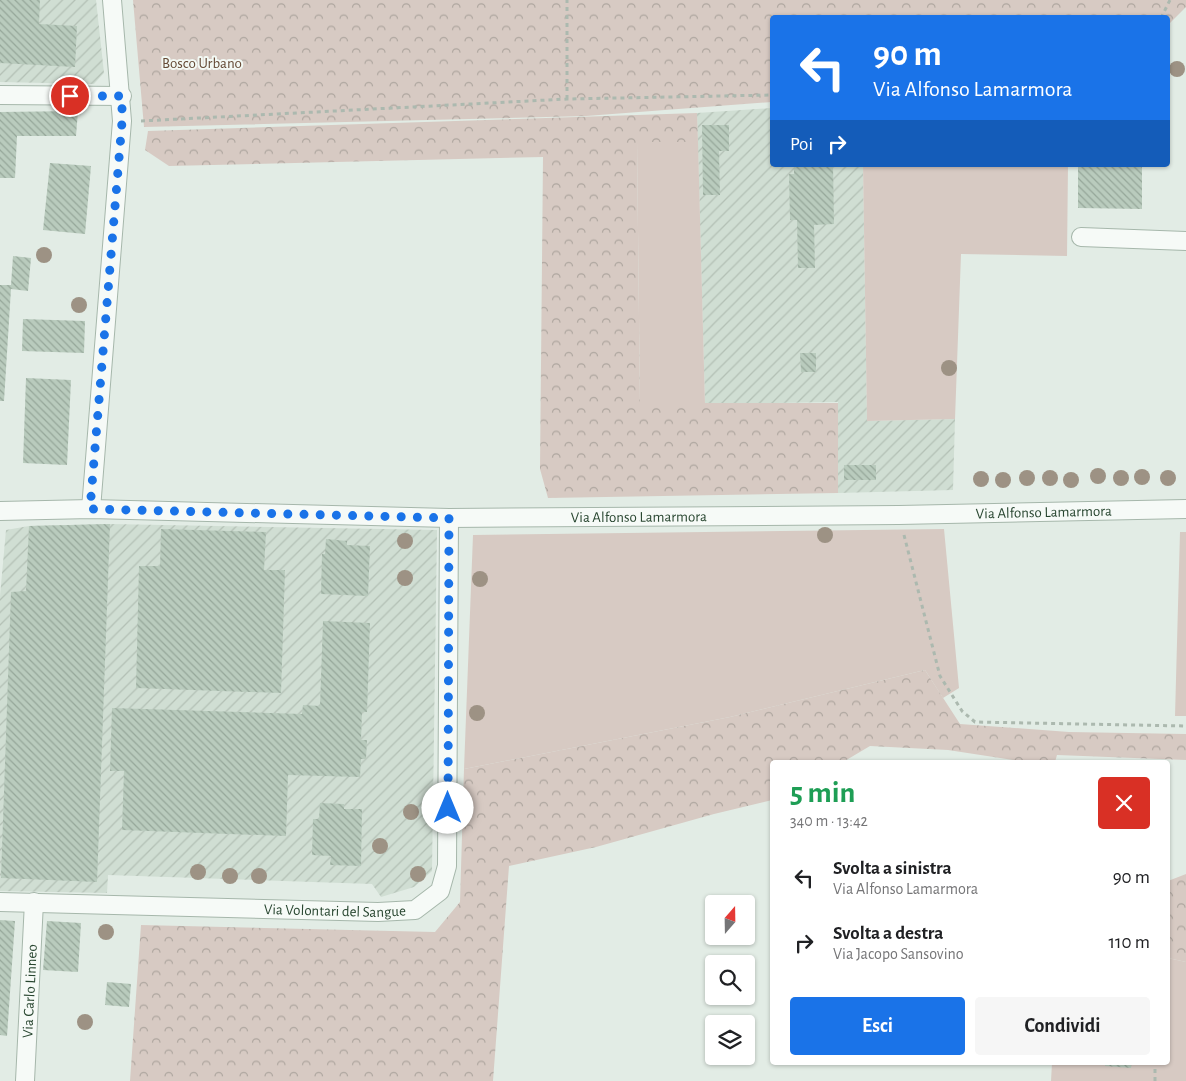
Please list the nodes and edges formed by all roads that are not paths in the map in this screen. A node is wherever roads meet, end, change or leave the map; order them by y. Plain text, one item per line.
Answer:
1 (112, 0) edge
2 (0, 95) edge
3 (122, 96) junction
4 (1081, 237) dead end
5 (1186, 241) edge
6 (90, 509) junction
7 (1186, 509) edge
8 (0, 511) edge
9 (449, 518) junction
10 (0, 902) edge
11 (34, 902) junction
12 (25, 1081) edge

1 - 3 street
2 - 3 street
3 - 6 street
4 - 5 street
6 - 8 street, Via Alfonso Lamarmora
6 - 9 street, Via Alfonso Lamarmora
7 - 9 street, Via Alfonso Lamarmora
9 - 11 street, Via Volontari del Sangue
10 - 11 street, Via Volontari del Sangue
11 - 12 street, Via Carlo Linneo

